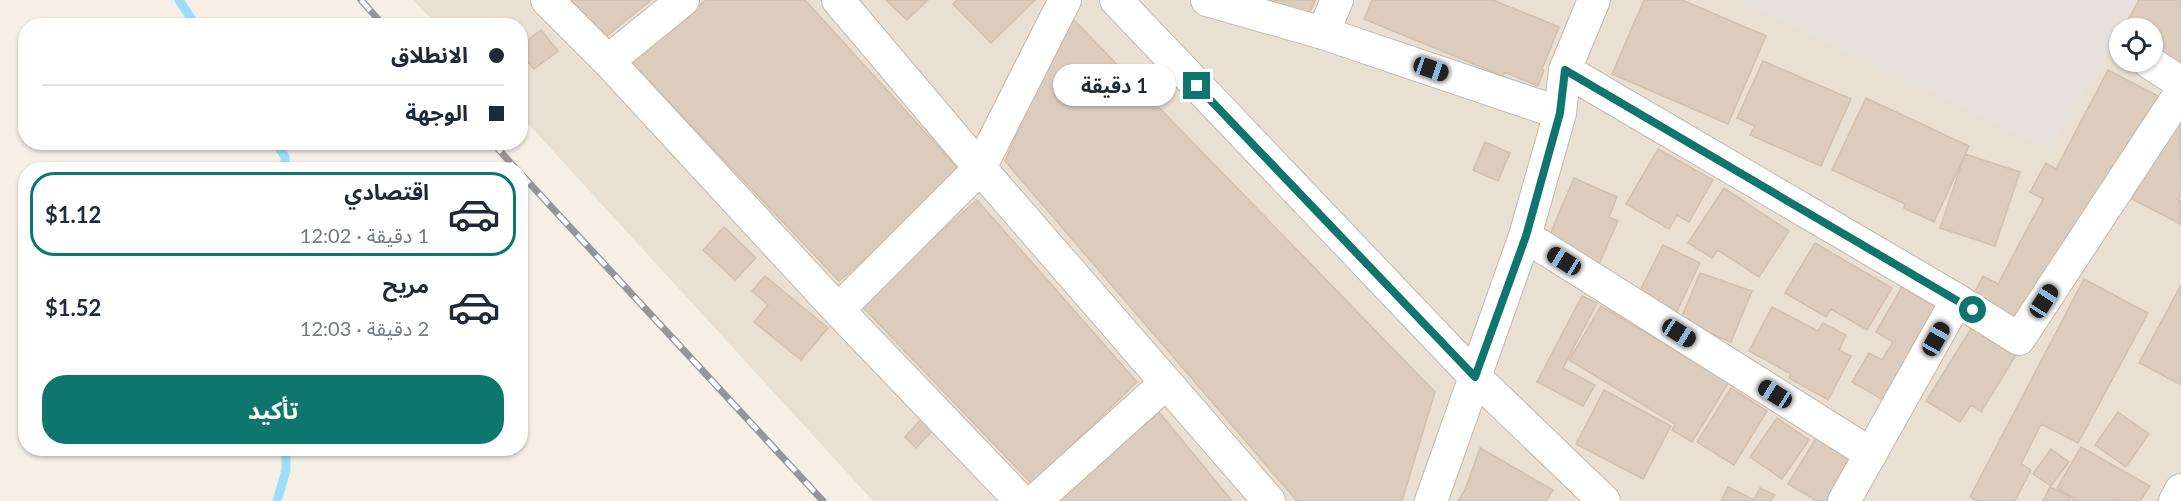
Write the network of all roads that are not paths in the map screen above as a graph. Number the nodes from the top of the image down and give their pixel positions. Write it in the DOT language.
graph roads {
  1 [pos="548,0"];
  2 [pos="683,0"];
  3 [pos="838,0"];
  4 [pos="1065,0"];
  5 [pos="1116,0"];
  6 [pos="1207,0"];
  7 [pos="1337,0"];
  8 [pos="1594,0"];
  9 [pos="1323,33"];
  10 [pos="608,61"];
  11 [pos="1565,70"];
  12 [pos="2163,71"];
  13 [pos="2181,82"];
  14 [pos="2181,92"];
  15 [pos="1560,113"];
  16 [pos="980,168"];
  17 [pos="1526,236"];
  18 [pos="1957,300"];
  19 [pos="838,310"];
  20 [pos="1475,377"];
  21 [pos="1166,382"];
  22 [pos="1871,454"];
  23 [pos="2181,490"];
  24 [pos="1021,501"];
  25 [pos="1035,501"];
  26 [pos="1269,501"];
  27 [pos="1431,501"];
  28 [pos="1604,501"];
  29 [pos="1844,501"];
  30 [pos="2175,501"];
  1 -- 10 [label="street"];
  2 -- 10 [label="street"];
  3 -- 16 [label="street"];
  4 -- 16 [label="street"];
  5 -- 20 [label="street"];
  6 -- 9 [label="street"];
  7 -- 9 [label="street"];
  8 -- 11 [label="street"];
  9 -- 15 [label="street"];
  10 -- 19 [label="street"];
  11 -- 15 [label="street"];
  11 -- 18 [label="street"];
  12 -- 13 [label="street"];
  14 -- 18 [label="street"];
  15 -- 17 [label="street"];
  16 -- 19 [label="street"];
  16 -- 21 [label="street"];
  17 -- 20 [label="street"];
  17 -- 22 [label="street"];
  18 -- 22 [label="street"];
  19 -- 24 [label="street"];
  20 -- 27 [label="street"];
  20 -- 28 [label="street"];
  21 -- 25 [label="street"];
  21 -- 26 [label="street"];
  22 -- 29 [label="street"];
  23 -- 30 [label="street"];
}
